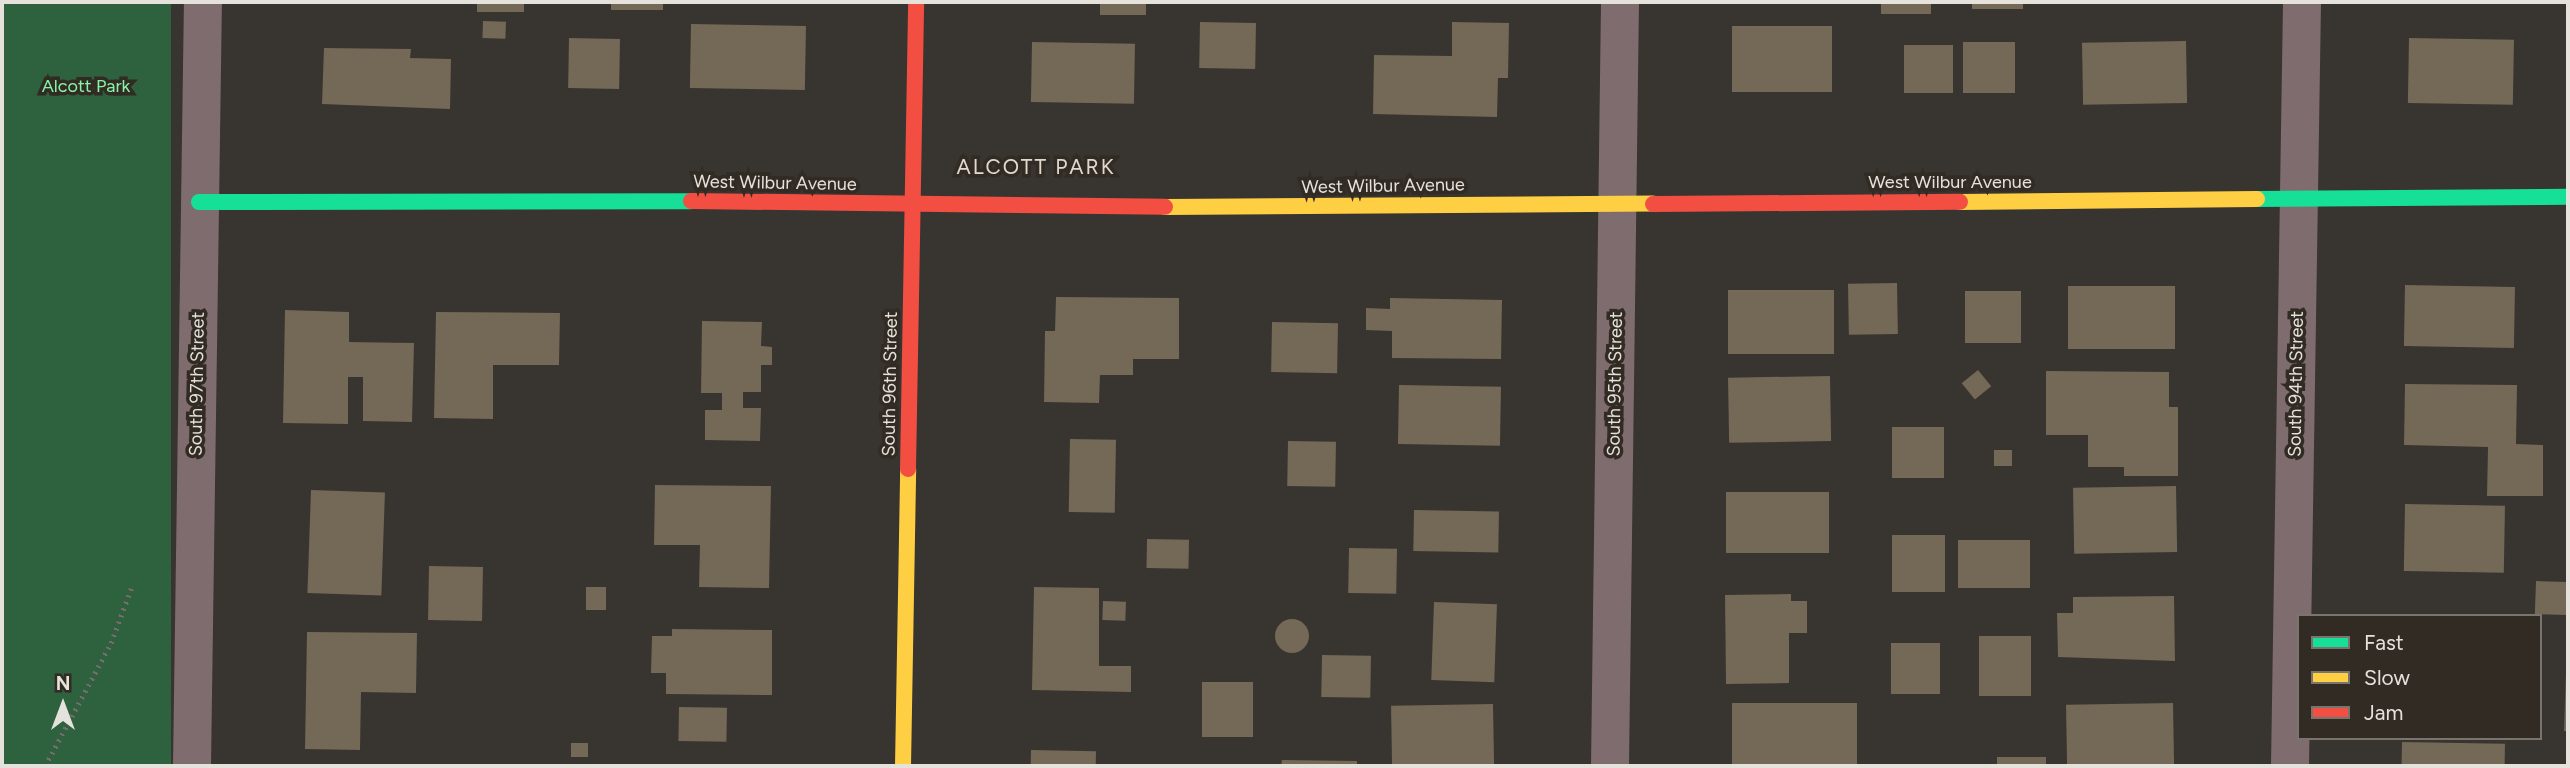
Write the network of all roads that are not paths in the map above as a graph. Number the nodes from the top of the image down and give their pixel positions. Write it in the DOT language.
graph roads {
  1 [pos="203,2"];
  2 [pos="916,2"];
  3 [pos="1620,2"];
  4 [pos="2302,2"];
  5 [pos="2568,197"];
  6 [pos="2300,200"];
  7 [pos="199,202"];
  8 [pos="1618,203"];
  9 [pos="912,209"];
  10 [pos="192,766"];
  11 [pos="903,766"];
  12 [pos="1610,766"];
  13 [pos="2290,766"];
  1 -- 7 [label="street, South 97th Street"];
  2 -- 9 [label="street, South 96th Street"];
  3 -- 8 [label="street, South 95th Street"];
  4 -- 6 [label="street, South 94th Street"];
  5 -- 6 [label="street, West Wilbur Avenue"];
  6 -- 8 [label="street, West Wilbur Avenue"];
  6 -- 13 [label="street, South 94th Street"];
  7 -- 9 [label="street, West Wilbur Avenue"];
  7 -- 10 [label="street, South 97th Street"];
  8 -- 9 [label="street, West Wilbur Avenue"];
  8 -- 12 [label="street, South 95th Street"];
  9 -- 11 [label="street, South 96th Street"];
}
